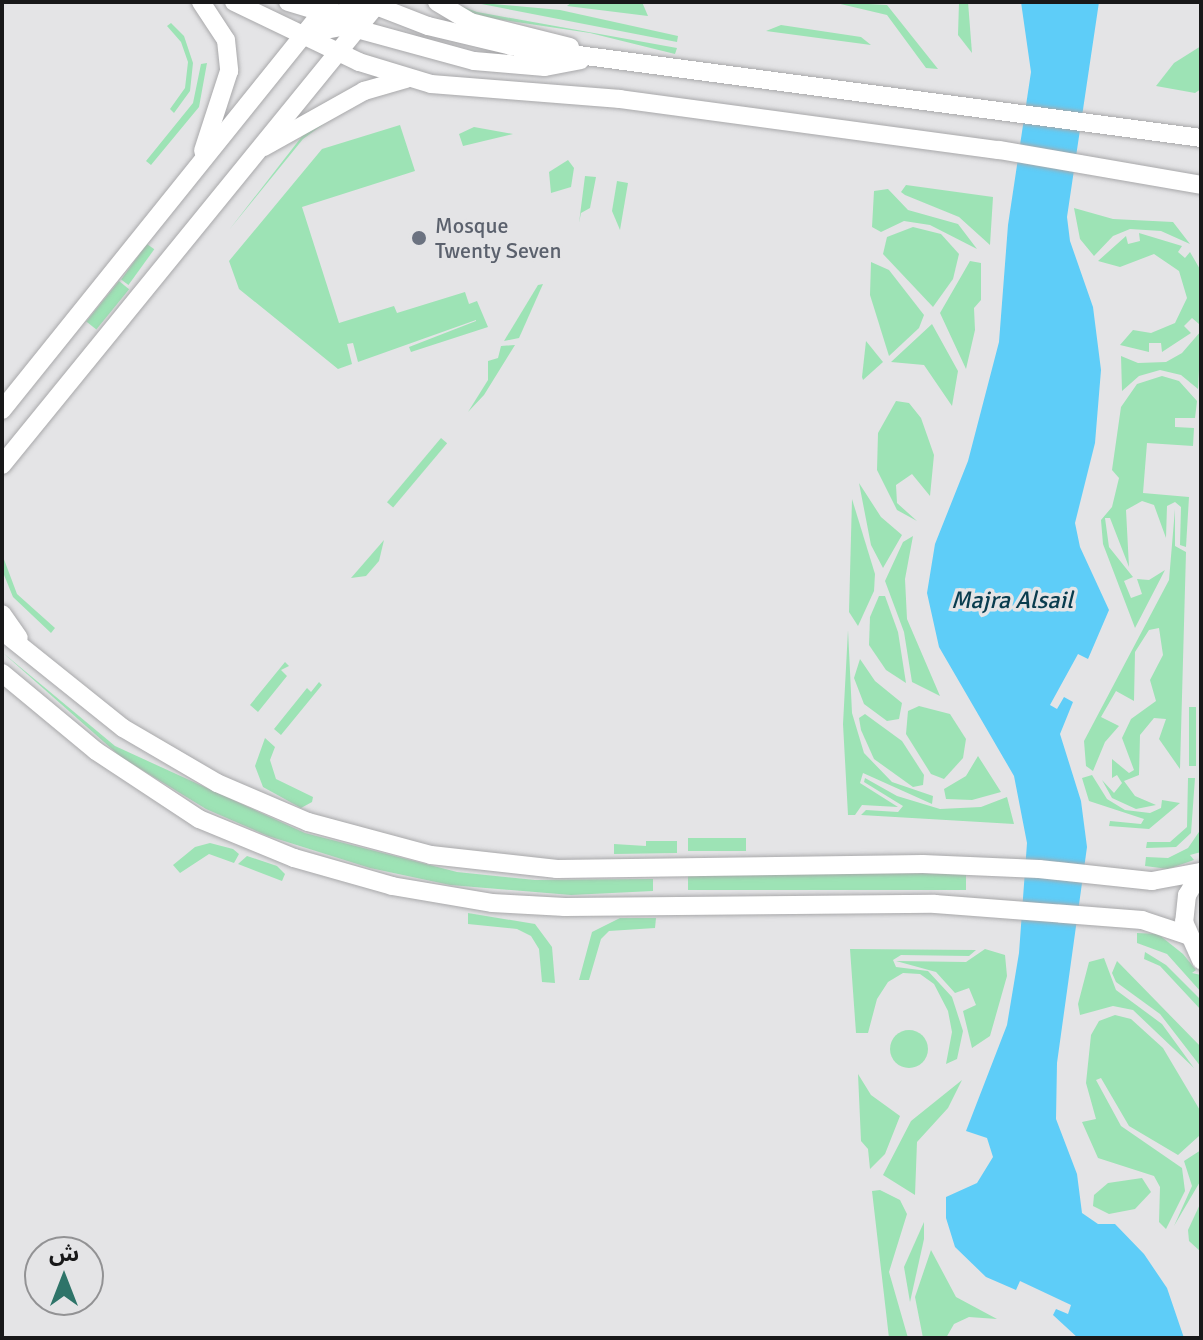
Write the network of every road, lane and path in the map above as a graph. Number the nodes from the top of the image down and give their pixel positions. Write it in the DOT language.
graph roads {
  1 [pos="201,2"];
  2 [pos="234,2"];
  3 [pos="288,2"];
  4 [pos="437,2"];
  5 [pos="373,3"];
  6 [pos="325,8"];
  7 [pos="357,28"];
  8 [pos="302,36"];
  9 [pos="337,53"];
  10 [pos="585,58"];
  11 [pos="410,78"];
  12 [pos="1201,138"];
  13 [pos="255,152"];
  14 [pos="196,168"];
  15 [pos="1201,185"];
  16 [pos="2,410"];
  17 [pos="2,465"];
  18 [pos="2,614"];
  19 [pos="2,631"];
  20 [pos="29,654"];
  21 [pos="6,678"];
  22 [pos="1201,872"];
  23 [pos="1187,935"];
  24 [pos="1201,960"];
  1 -- 14 [label="street"];
  2 -- 8 [label="street"];
  3 -- 6 [label="street"];
  4 -- 10 [label="street"];
  5 -- 6 [label="street"];
  5 -- 7 [label="street"];
  5 -- 10 [label="street"];
  6 -- 8 [label="street"];
  7 -- 8 [label="street"];
  7 -- 9 [label="street"];
  7 -- 10 [label="street"];
  8 -- 9 [label="street"];
  8 -- 14 [label="street"];
  9 -- 11 [label="street"];
  9 -- 13 [label="street"];
  10 -- 12 [label="street"];
  11 -- 13 [label="street"];
  11 -- 15 [label="street"];
  13 -- 17 [label="street"];
  14 -- 16 [label="street"];
  18 -- 20 [label="street"];
  19 -- 20 [label="street"];
  20 -- 22 [label="street"];
  21 -- 23 [label="street"];
  22 -- 23 [label="street"];
  23 -- 24 [label="street"];
}
